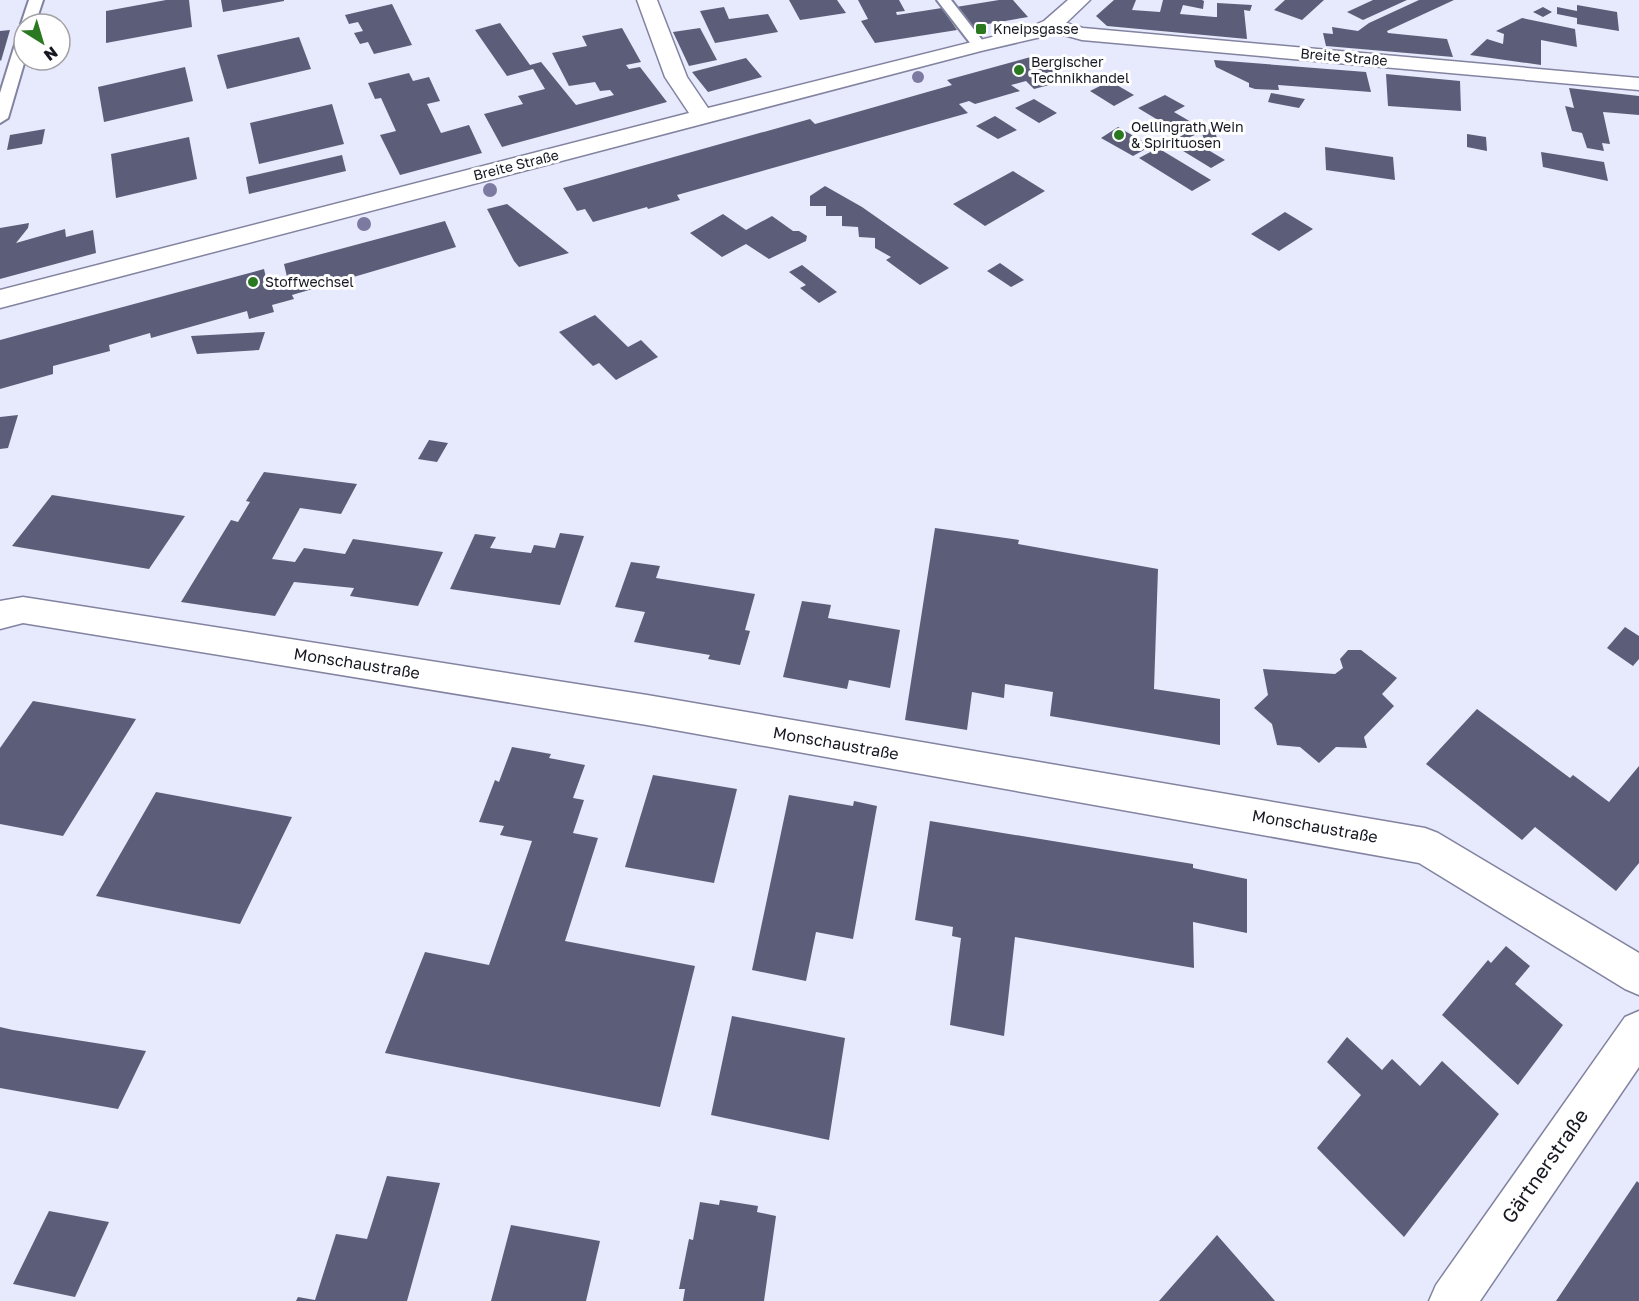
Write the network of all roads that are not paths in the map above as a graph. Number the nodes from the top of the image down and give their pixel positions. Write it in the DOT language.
graph roads {
  1 [pos="647,0"];
  2 [pos="944,0"];
  3 [pos="1080,0"];
  4 [pos="1042,29"];
  5 [pos="979,45"];
  6 [pos="14,72"];
  7 [pos="1639,84"];
  8 [pos="703,117"];
  9 [pos="0,118"];
  10 [pos="0,299"];
  11 [pos="0,615"];
  12 [pos="1639,975"];
  13 [pos="1639,1031"];
  14 [pos="1452,1301"];
  1 -- 8 [label="street"];
  2 -- 5 [label="lane"];
  3 -- 4 [label="street"];
  4 -- 5 [label="street, Breite Straße"];
  4 -- 7 [label="street, Breite Straße"];
  5 -- 8 [label="street, Breite Straße"];
  6 -- 9 [label="lane"];
  8 -- 10 [label="street, Breite Straße"];
  11 -- 12 [label="street, Monschaustraße"];
  13 -- 14 [label="street, Gärtnerstraße"];
}
